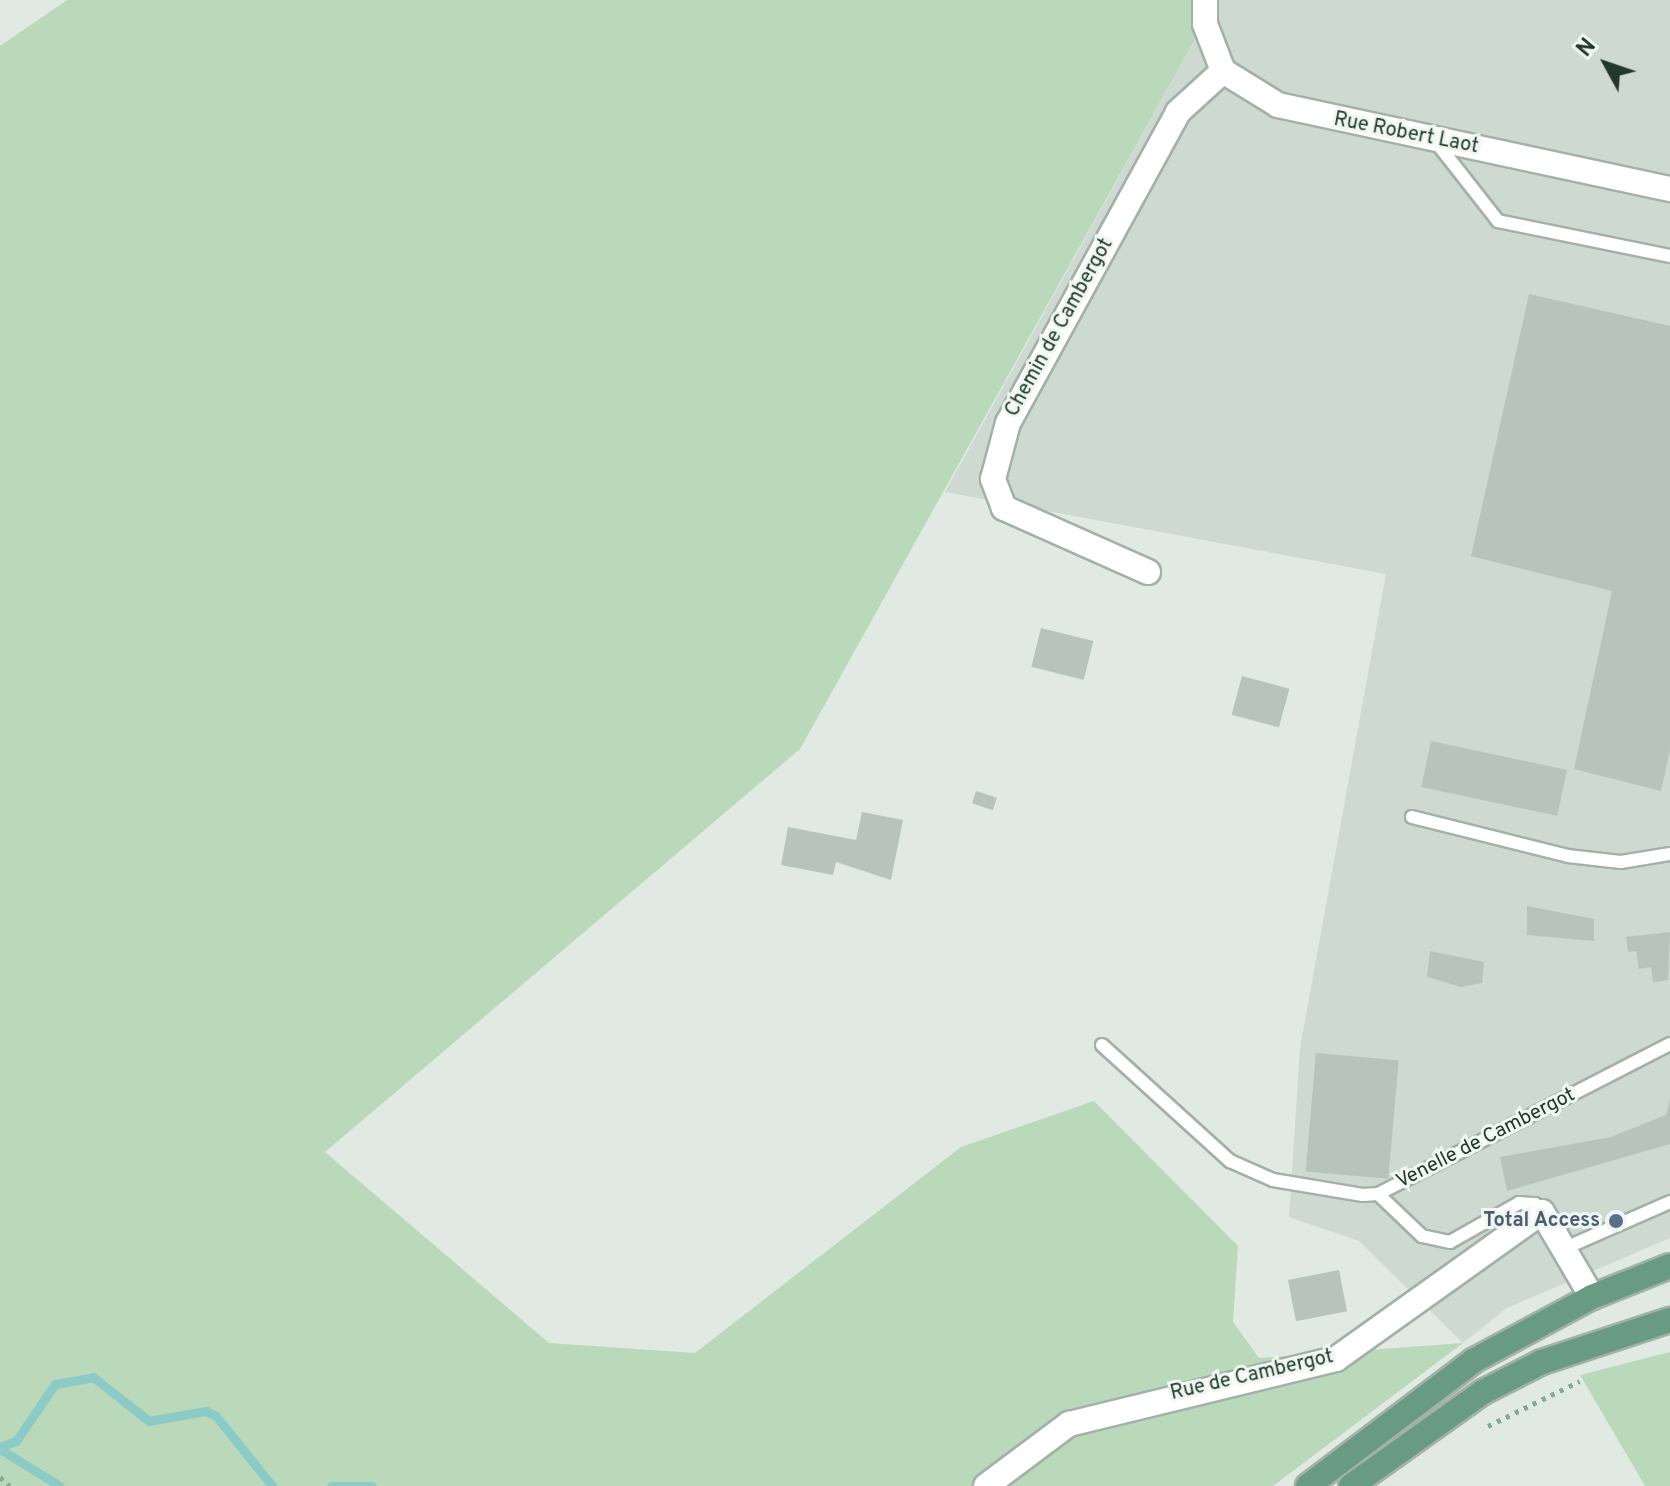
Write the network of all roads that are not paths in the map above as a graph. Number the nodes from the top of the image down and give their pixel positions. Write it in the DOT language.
graph roads {
  1 [pos="1205,0"];
  2 [pos="1223,71"];
  3 [pos="1434,140"];
  4 [pos="1670,189"];
  5 [pos="1670,256"];
  6 [pos="1148,572"];
  7 [pos="1412,817"];
  8 [pos="1670,854"];
  9 [pos="1670,1044"];
  10 [pos="1102,1045"];
  11 [pos="1378,1194"];
  12 [pos="1670,1202"];
  13 [pos="1542,1212"];
  14 [pos="1563,1249"];
  15 [pos="1670,1266"];
  16 [pos="1592,1297"];
  17 [pos="1670,1320"];
  18 [pos="986,1486"];
  19 [pos="1308,1486"];
  20 [pos="1351,1486"];
  1 -- 2 [label="street"];
  2 -- 3 [label="street, Rue Robert Laot"];
  2 -- 6 [label="street, Chemin de Cambergot"];
  3 -- 4 [label="street, Rue Robert Laot"];
  3 -- 5 [label="lane"];
  7 -- 8 [label="lane"];
  9 -- 11 [label="lane, Venelle de Cambergot"];
  10 -- 11 [label="lane, Venelle de Cambergot"];
  11 -- 13 [label="lane"];
  12 -- 14 [label="lane"];
  13 -- 14 [label="street"];
  13 -- 18 [label="street, Rue de Cambergot"];
  14 -- 16 [label="street"];
  15 -- 16 [label="main road"];
  16 -- 19 [label="main road"];
  17 -- 20 [label="main road"];
}
